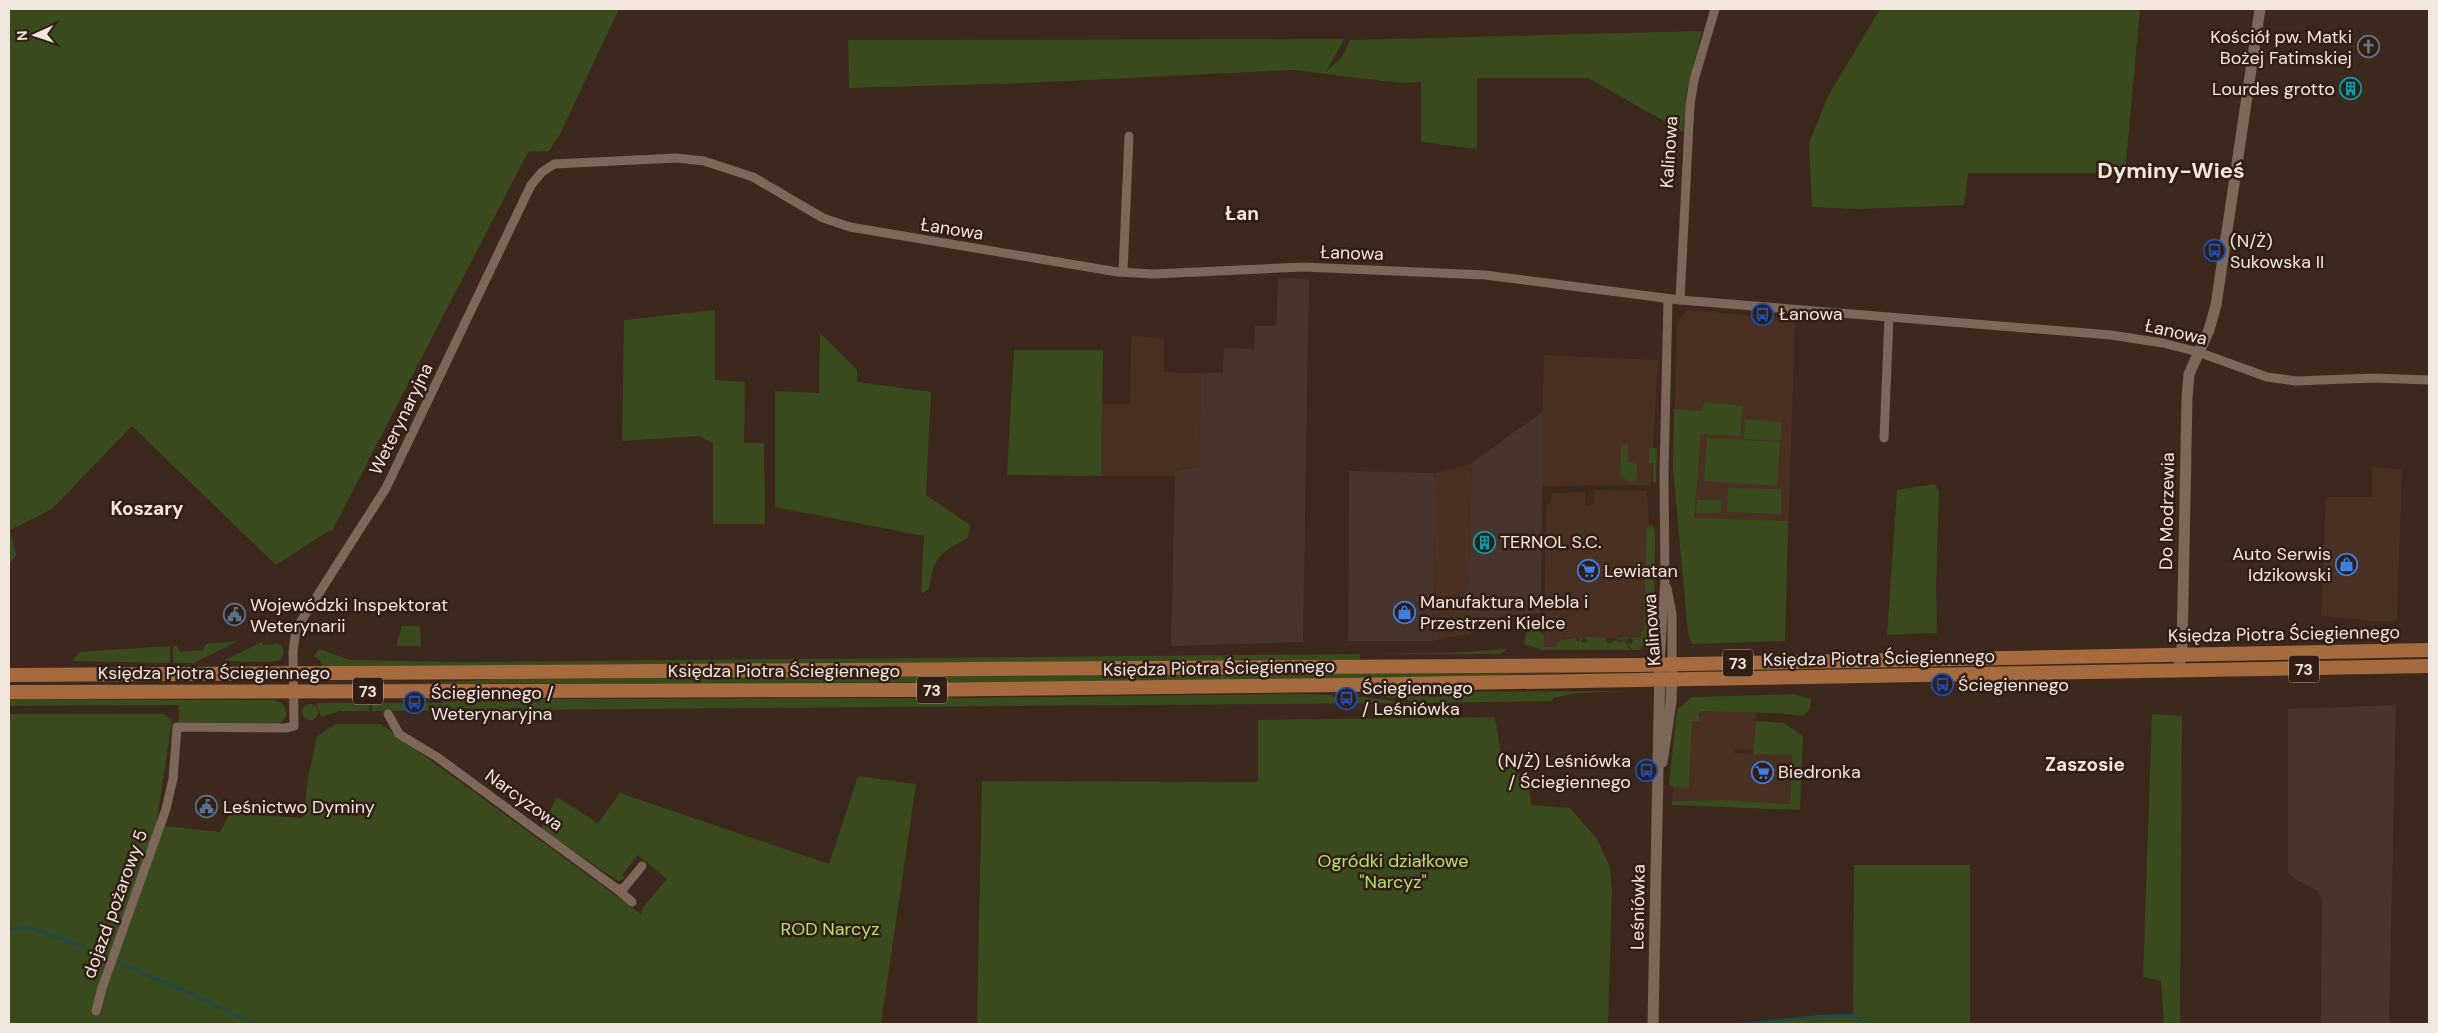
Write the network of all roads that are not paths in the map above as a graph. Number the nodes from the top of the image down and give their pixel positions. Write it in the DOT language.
graph roads {
  1 [pos="1715,9"];
  2 [pos="2260,9"];
  3 [pos="1129,136"];
  4 [pos="554,164"];
  5 [pos="1123,272"];
  6 [pos="1668,299"];
  7 [pos="1680,300"];
  8 [pos="1889,318"];
  9 [pos="2198,352"];
  10 [pos="2429,380"];
  11 [pos="1884,438"];
  12 [pos="2429,650"];
  13 [pos="2182,655"];
  14 [pos="1666,665"];
  15 [pos="2429,666"];
  16 [pos="2178,671"];
  17 [pos="9,675"];
  18 [pos="293,675"];
  19 [pos="1666,681"];
  20 [pos="293,691"];
  21 [pos="9,692"];
  22 [pos="388,714"];
  23 [pos="642,866"];
  24 [pos="617,889"];
  25 [pos="632,902"];
  26 [pos="96,1011"];
  27 [pos="1653,1024"];
  1 -- 7 [label="street, Kalinowa"];
  2 -- 9 [label="street, Do Modrzewia"];
  3 -- 5 [label="street"];
  4 -- 5 [label="street, Łanowa"];
  4 -- 18 [label="street, Weterynaryjna"];
  5 -- 6 [label="street, Łanowa"];
  6 -- 7 [label="street, Łanowa"];
  6 -- 14 [label="street, Kalinowa"];
  7 -- 8 [label="street, Łanowa"];
  8 -- 9 [label="street, Łanowa"];
  8 -- 11 [label="street"];
  9 -- 10 [label="street, Łanowa"];
  9 -- 13 [label="street, Do Modrzewia"];
  12 -- 13 [label="main road, Księdza Piotra Ściegiennego / 73"];
  13 -- 14 [label="main road, Księdza Piotra Ściegiennego / 73"];
  13 -- 16 [label="street, Do Modrzewia"];
  14 -- 18 [label="main road, Księdza Piotra Ściegiennego / 73"];
  14 -- 19 [label="street, Kalinowa"];
  15 -- 16 [label="main road, Księdza Piotra Ściegiennego / 73"];
  16 -- 19 [label="main road, Księdza Piotra Ściegiennego / 73"];
  17 -- 18 [label="main road, Księdza Piotra Ściegiennego / 73"];
  18 -- 20 [label="street, Weterynaryjna"];
  19 -- 20 [label="main road, Księdza Piotra Ściegiennego / 73"];
  19 -- 27 [label="street, Leśniówka"];
  20 -- 21 [label="main road, Księdza Piotra Ściegiennego / 73"];
  20 -- 26 [label="street, dojazd pożarowy 5"];
  22 -- 24 [label="street, Narcyzowa"];
  23 -- 24 [label="street"];
  24 -- 25 [label="street, Narcyzowa"];
}
